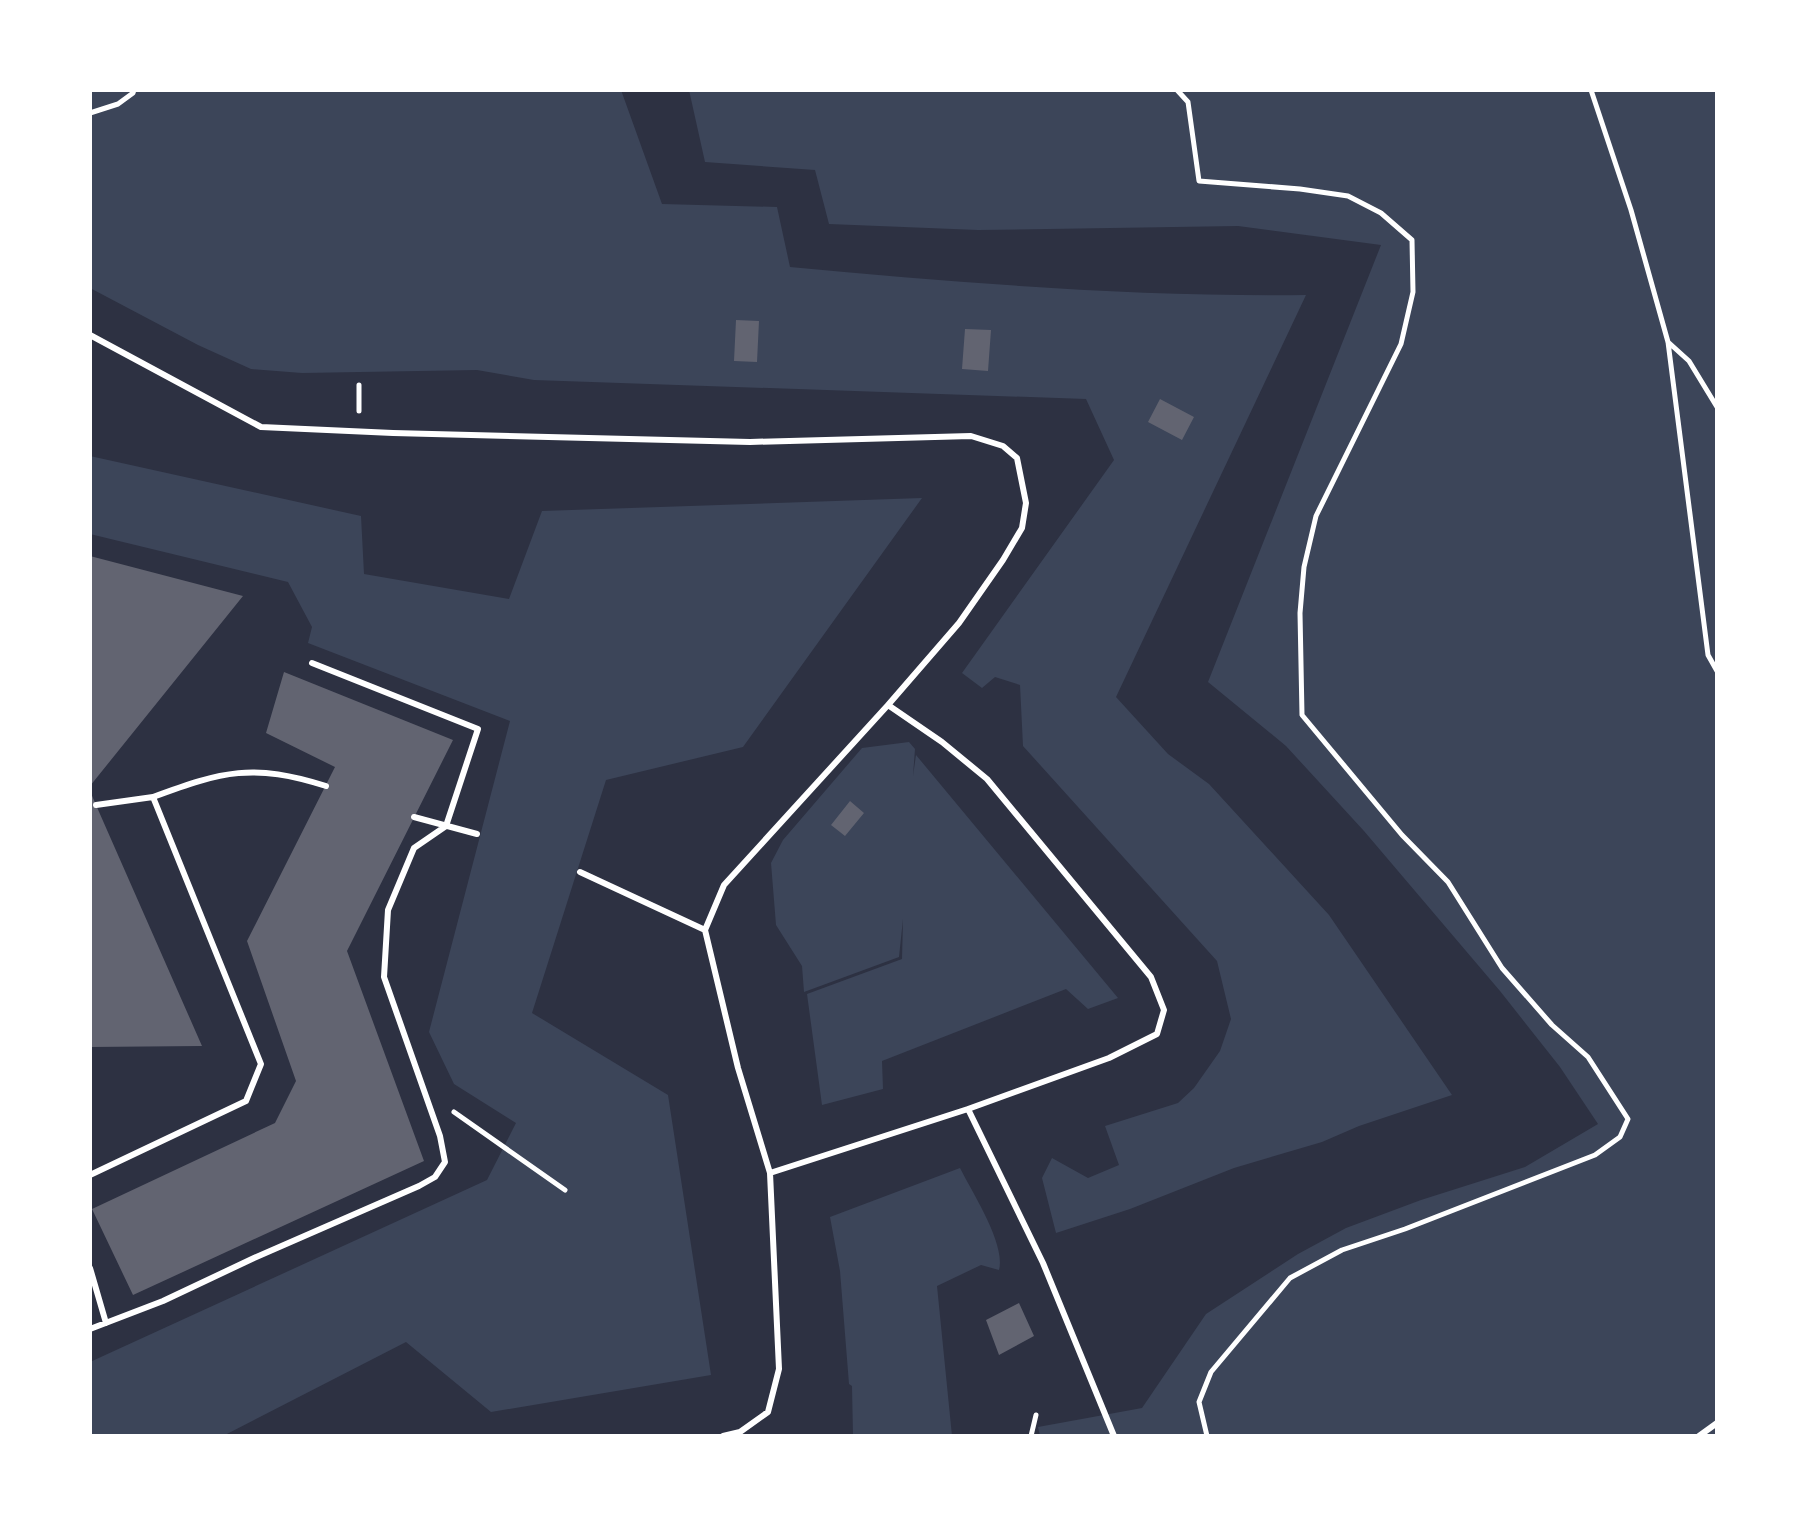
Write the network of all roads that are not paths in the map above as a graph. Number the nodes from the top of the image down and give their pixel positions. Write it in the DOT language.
graph roads {
  1 [pos="90,335"];
  2 [pos="312,663"];
  3 [pos="888,705"];
  4 [pos="326,786"];
  5 [pos="153,797"];
  6 [pos="96,805"];
  7 [pos="414,817"];
  8 [pos="446,826"];
  9 [pos="477,834"];
  10 [pos="580,872"];
  11 [pos="705,930"];
  12 [pos="968,1109"];
  13 [pos="770,1173"];
  14 [pos="90,1175"];
  15 [pos="90,1268"];
  16 [pos="106,1323"];
  17 [pos="90,1329"];
  18 [pos="1717,1423"];
  19 [pos="723,1436"];
  20 [pos="1114,1436"];
  21 [pos="1699,1436"];
  1 -- 3 [label="lane"];
  2 -- 8 [label="lane"];
  3 -- 11 [label="lane"];
  3 -- 12 [label="lane"];
  4 -- 5 [label="lane"];
  5 -- 6 [label="lane"];
  5 -- 14 [label="lane"];
  7 -- 8 [label="lane"];
  8 -- 9 [label="lane"];
  8 -- 16 [label="lane"];
  10 -- 11 [label="lane"];
  11 -- 13 [label="lane"];
  12 -- 13 [label="lane"];
  12 -- 20 [label="lane"];
  13 -- 19 [label="lane"];
  15 -- 16 [label="lane"];
  16 -- 17 [label="lane"];
  18 -- 21 [label="lane"];
}
